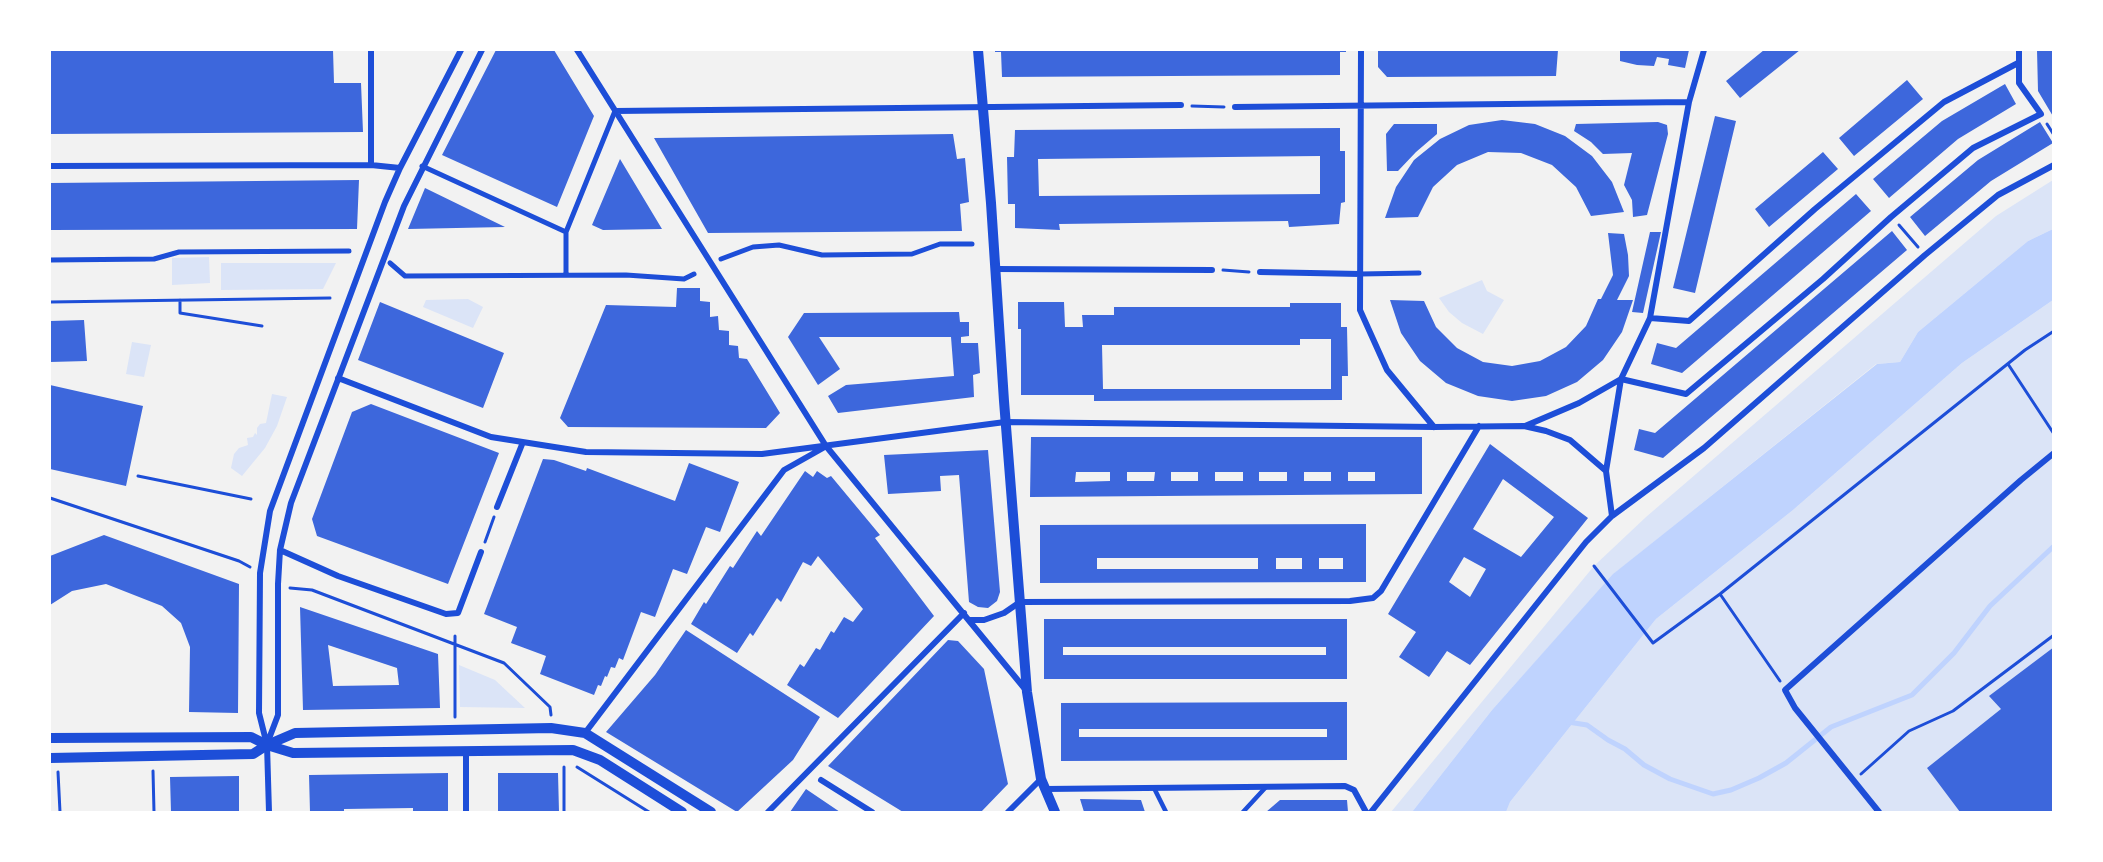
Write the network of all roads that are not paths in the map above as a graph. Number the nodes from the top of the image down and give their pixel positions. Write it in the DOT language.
graph roads {
  1 [pos="371,50"];
  2 [pos="461,50"];
  3 [pos="482,50"];
  4 [pos="577,50"];
  5 [pos="978,50"];
  6 [pos="1361,50"];
  7 [pos="1704,50"];
  8 [pos="2019,50"];
  9 [pos="2018,63"];
  10 [pos="1689,102"];
  11 [pos="1181,105"];
  12 [pos="983,106"];
  13 [pos="1361,106"];
  14 [pos="1235,107"];
  15 [pos="615,111"];
  16 [pos="371,165"];
  17 [pos="2054,165"];
  18 [pos="50,166"];
  19 [pos="422,166"];
  20 [pos="399,168"];
  21 [pos="566,232"];
  22 [pos="972,244"];
  23 [pos="350,251"];
  24 [pos="721,259"];
  25 [pos="50,260"];
  26 [pos="390,263"];
  27 [pos="995,269"];
  28 [pos="1212,270"];
  29 [pos="1260,272"];
  30 [pos="1419,273"];
  31 [pos="694,274"];
  32 [pos="1360,274"];
  33 [pos="566,275"];
  34 [pos="1650,318"];
  35 [pos="338,378"];
  36 [pos="1621,379"];
  37 [pos="1005,422"];
  38 [pos="1479,426"];
  39 [pos="1524,426"];
  40 [pos="1434,427"];
  41 [pos="523,442"];
  42 [pos="826,446"];
  43 [pos="2054,453"];
  44 [pos="1606,471"];
  45 [pos="497,507"];
  46 [pos="1612,516"];
  47 [pos="280,550"];
  48 [pos="481,552"];
  49 [pos="1020,602"];
  50 [pos="964,613"];
  51 [pos="970,620"];
  52 [pos="1028,692"];
  53 [pos="585,733"];
  54 [pos="50,738"];
  55 [pos="267,745"];
  56 [pos="466,750"];
  57 [pos="50,758"];
  58 [pos="821,780"];
  59 [pos="1043,784"];
  60 [pos="1154,787"];
  61 [pos="1266,787"];
  62 [pos="268,813"];
  63 [pos="466,813"];
  64 [pos="682,813"];
  65 [pos="711,813"];
  66 [pos="768,813"];
  67 [pos="872,813"];
  68 [pos="1008,813"];
  69 [pos="1054,813"];
  70 [pos="1166,813"];
  71 [pos="1243,813"];
  72 [pos="1366,813"];
  73 [pos="1371,813"];
  74 [pos="1879,813"];
  1 -- 16 [label="street"];
  2 -- 20 [label="street"];
  3 -- 19 [label="street"];
  4 -- 15 [label="street"];
  5 -- 12 [label="street"];
  6 -- 13 [label="street"];
  7 -- 10 [label="street"];
  8 -- 9 [label="street"];
  9 -- 34 [label="street"];
  9 -- 36 [label="street"];
  10 -- 13 [label="street"];
  10 -- 34 [label="street"];
  11 -- 12 [label="street"];
  12 -- 15 [label="street"];
  12 -- 27 [label="street"];
  13 -- 14 [label="street"];
  13 -- 32 [label="street"];
  15 -- 21 [label="street"];
  15 -- 42 [label="street"];
  16 -- 18 [label="street"];
  16 -- 20 [label="street"];
  17 -- 46 [label="street"];
  19 -- 21 [label="street"];
  19 -- 35 [label="street"];
  20 -- 55 [label="street"];
  21 -- 33 [label="street"];
  22 -- 24 [label="street"];
  23 -- 25 [label="street"];
  26 -- 33 [label="street"];
  27 -- 28 [label="street"];
  27 -- 37 [label="street"];
  29 -- 32 [label="street"];
  30 -- 32 [label="street"];
  31 -- 33 [label="street"];
  32 -- 40 [label="street"];
  34 -- 36 [label="street"];
  35 -- 41 [label="street"];
  35 -- 47 [label="street"];
  36 -- 39 [label="street"];
  36 -- 44 [label="street"];
  37 -- 40 [label="street"];
  37 -- 42 [label="street"];
  37 -- 49 [label="street"];
  38 -- 39 [label="street"];
  38 -- 40 [label="street"];
  38 -- 49 [label="street"];
  39 -- 44 [label="street"];
  41 -- 42 [label="street"];
  41 -- 45 [label="street"];
  42 -- 50 [label="street"];
  42 -- 53 [label="street"];
  43 -- 74 [label="street"];
  44 -- 46 [label="street"];
  46 -- 73 [label="street"];
  47 -- 48 [label="street"];
  47 -- 55 [label="street"];
  49 -- 51 [label="street"];
  49 -- 52 [label="street"];
  50 -- 51 [label="street"];
  50 -- 66 [label="street"];
  51 -- 52 [label="street"];
  52 -- 59 [label="street"];
  53 -- 55 [label="street"];
  53 -- 65 [label="street"];
  54 -- 55 [label="street"];
  55 -- 56 [label="street"];
  55 -- 57 [label="street"];
  55 -- 62 [label="street"];
  56 -- 63 [label="street"];
  56 -- 64 [label="street"];
  58 -- 67 [label="street"];
  59 -- 60 [label="street"];
  59 -- 68 [label="street"];
  59 -- 69 [label="street"];
  60 -- 61 [label="street"];
  60 -- 70 [label="lane"];
  61 -- 71 [label="lane"];
  61 -- 72 [label="street"];
}
